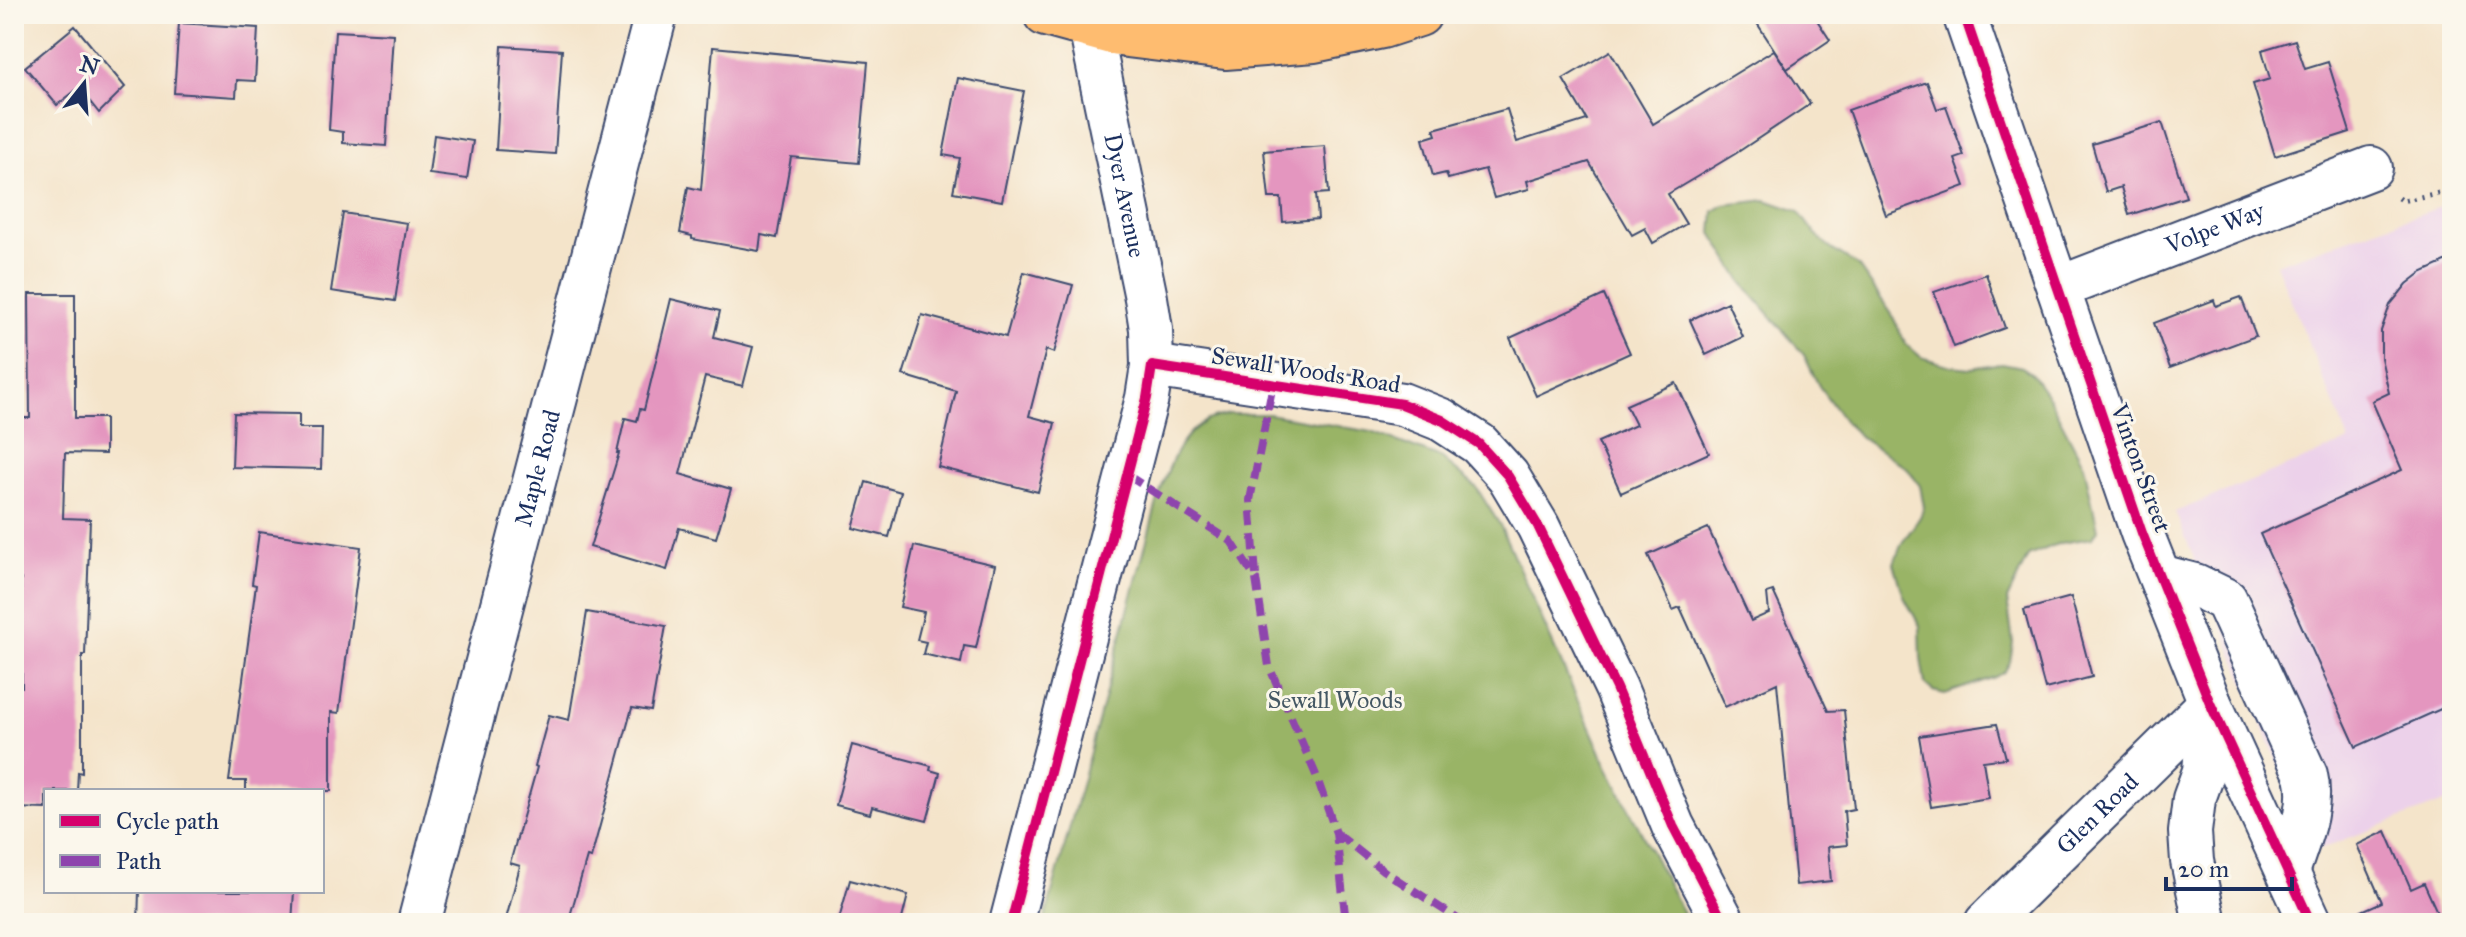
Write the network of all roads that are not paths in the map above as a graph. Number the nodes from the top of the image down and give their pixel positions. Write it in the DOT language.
graph roads {
  1 [pos="656,14"];
  2 [pos="1046,14"];
  3 [pos="1419,14"];
  4 [pos="1964,14"];
  5 [pos="1090,27"];
  6 [pos="2371,168"];
  7 [pos="2058,288"];
  8 [pos="1152,366"];
  9 [pos="2160,576"];
  10 [pos="2210,703"];
  11 [pos="2288,872"];
  12 [pos="419,923"];
  13 [pos="1011,923"];
  14 [pos="1724,923"];
  15 [pos="1986,923"];
  16 [pos="2205,923"];
  17 [pos="2311,923"];
  1 -- 12 [label="street, Maple Road"];
  2 -- 5 [label="main road"];
  3 -- 5 [label="main road"];
  4 -- 7 [label="street, Vinton Street"];
  5 -- 8 [label="street, Dyer Avenue"];
  6 -- 7 [label="street, Volpe Way"];
  7 -- 9 [label="street, Vinton Street"];
  8 -- 13 [label="street"];
  8 -- 14 [label="street, Sewall Woods Road"];
  9 -- 10 [label="street, Vinton Street"];
  9 -- 11 [label="street"];
  10 -- 11 [label="street, Vinton Street"];
  10 -- 15 [label="street, Glen Road"];
  10 -- 16 [label="street"];
  11 -- 17 [label="street, Vinton Street"];
}
